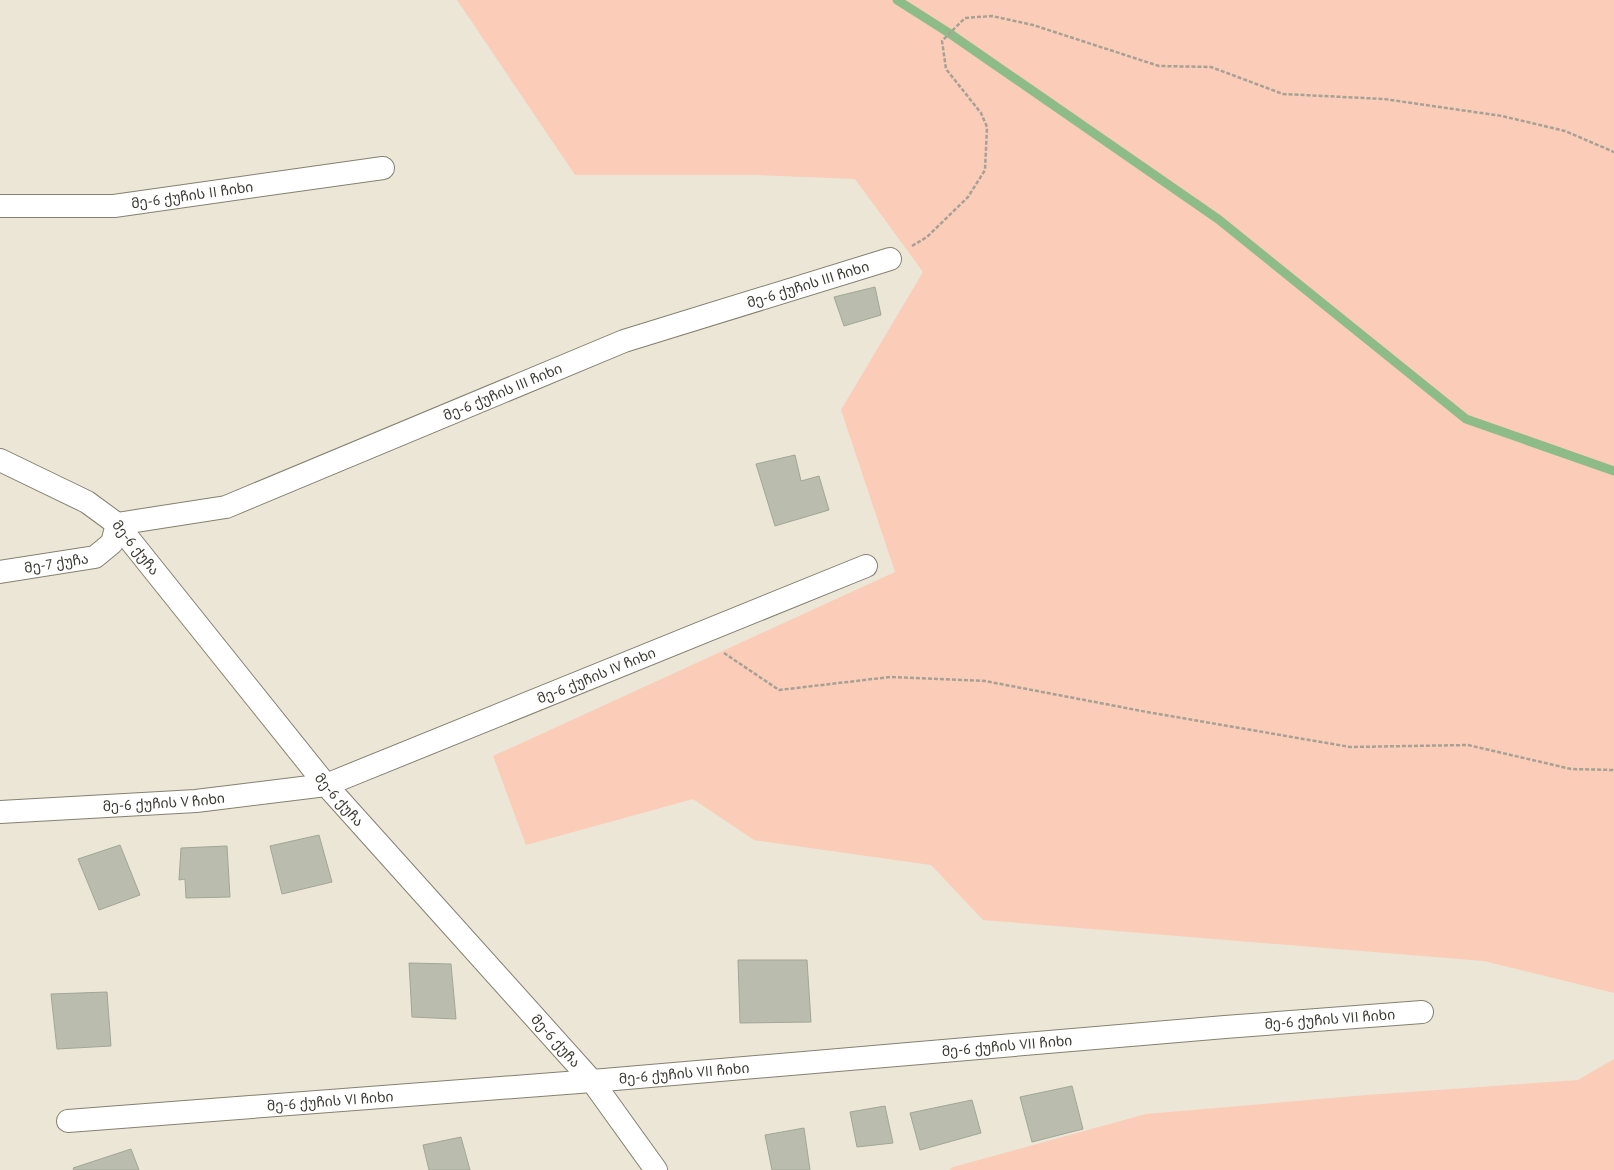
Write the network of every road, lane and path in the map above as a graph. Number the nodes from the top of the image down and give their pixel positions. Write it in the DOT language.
graph roads {
  1 [pos="1614,152"];
  2 [pos="383,168"];
  3 [pos="0,206"];
  4 [pos="890,259"];
  5 [pos="0,460"];
  6 [pos="117,524"];
  7 [pos="866,566"];
  8 [pos="0,572"];
  9 [pos="697,634"];
  10 [pos="1614,770"];
  11 [pos="326,785"];
  12 [pos="0,812"];
  13 [pos="1422,1012"];
  14 [pos="592,1081"];
  15 [pos="68,1121"];
  16 [pos="656,1170"];
  1 -- 4 [label="path"];
  2 -- 3 [label="street, მე-6 ქუჩის II ჩიხი"];
  4 -- 6 [label="street, მე-6 ქუჩის III ჩიხი"];
  5 -- 6 [label="street, მე-6 ქუჩა"];
  6 -- 8 [label="street, მე-7 ქუჩა"];
  6 -- 11 [label="street, მე-6 ქუჩა"];
  7 -- 9 [label="street, მე-6 ქუჩის IV ჩიხი"];
  9 -- 10 [label="path"];
  9 -- 11 [label="street, მე-6 ქუჩის IV ჩიხი"];
  11 -- 12 [label="street, მე-6 ქუჩის V ჩიხი"];
  11 -- 14 [label="street, მე-6 ქუჩა"];
  13 -- 14 [label="street, მე-6 ქუჩის VII ჩიხი"];
  14 -- 15 [label="street, მე-6 ქუჩის VI ჩიხი"];
  14 -- 16 [label="street, მე-6 ქუჩა"];
}
